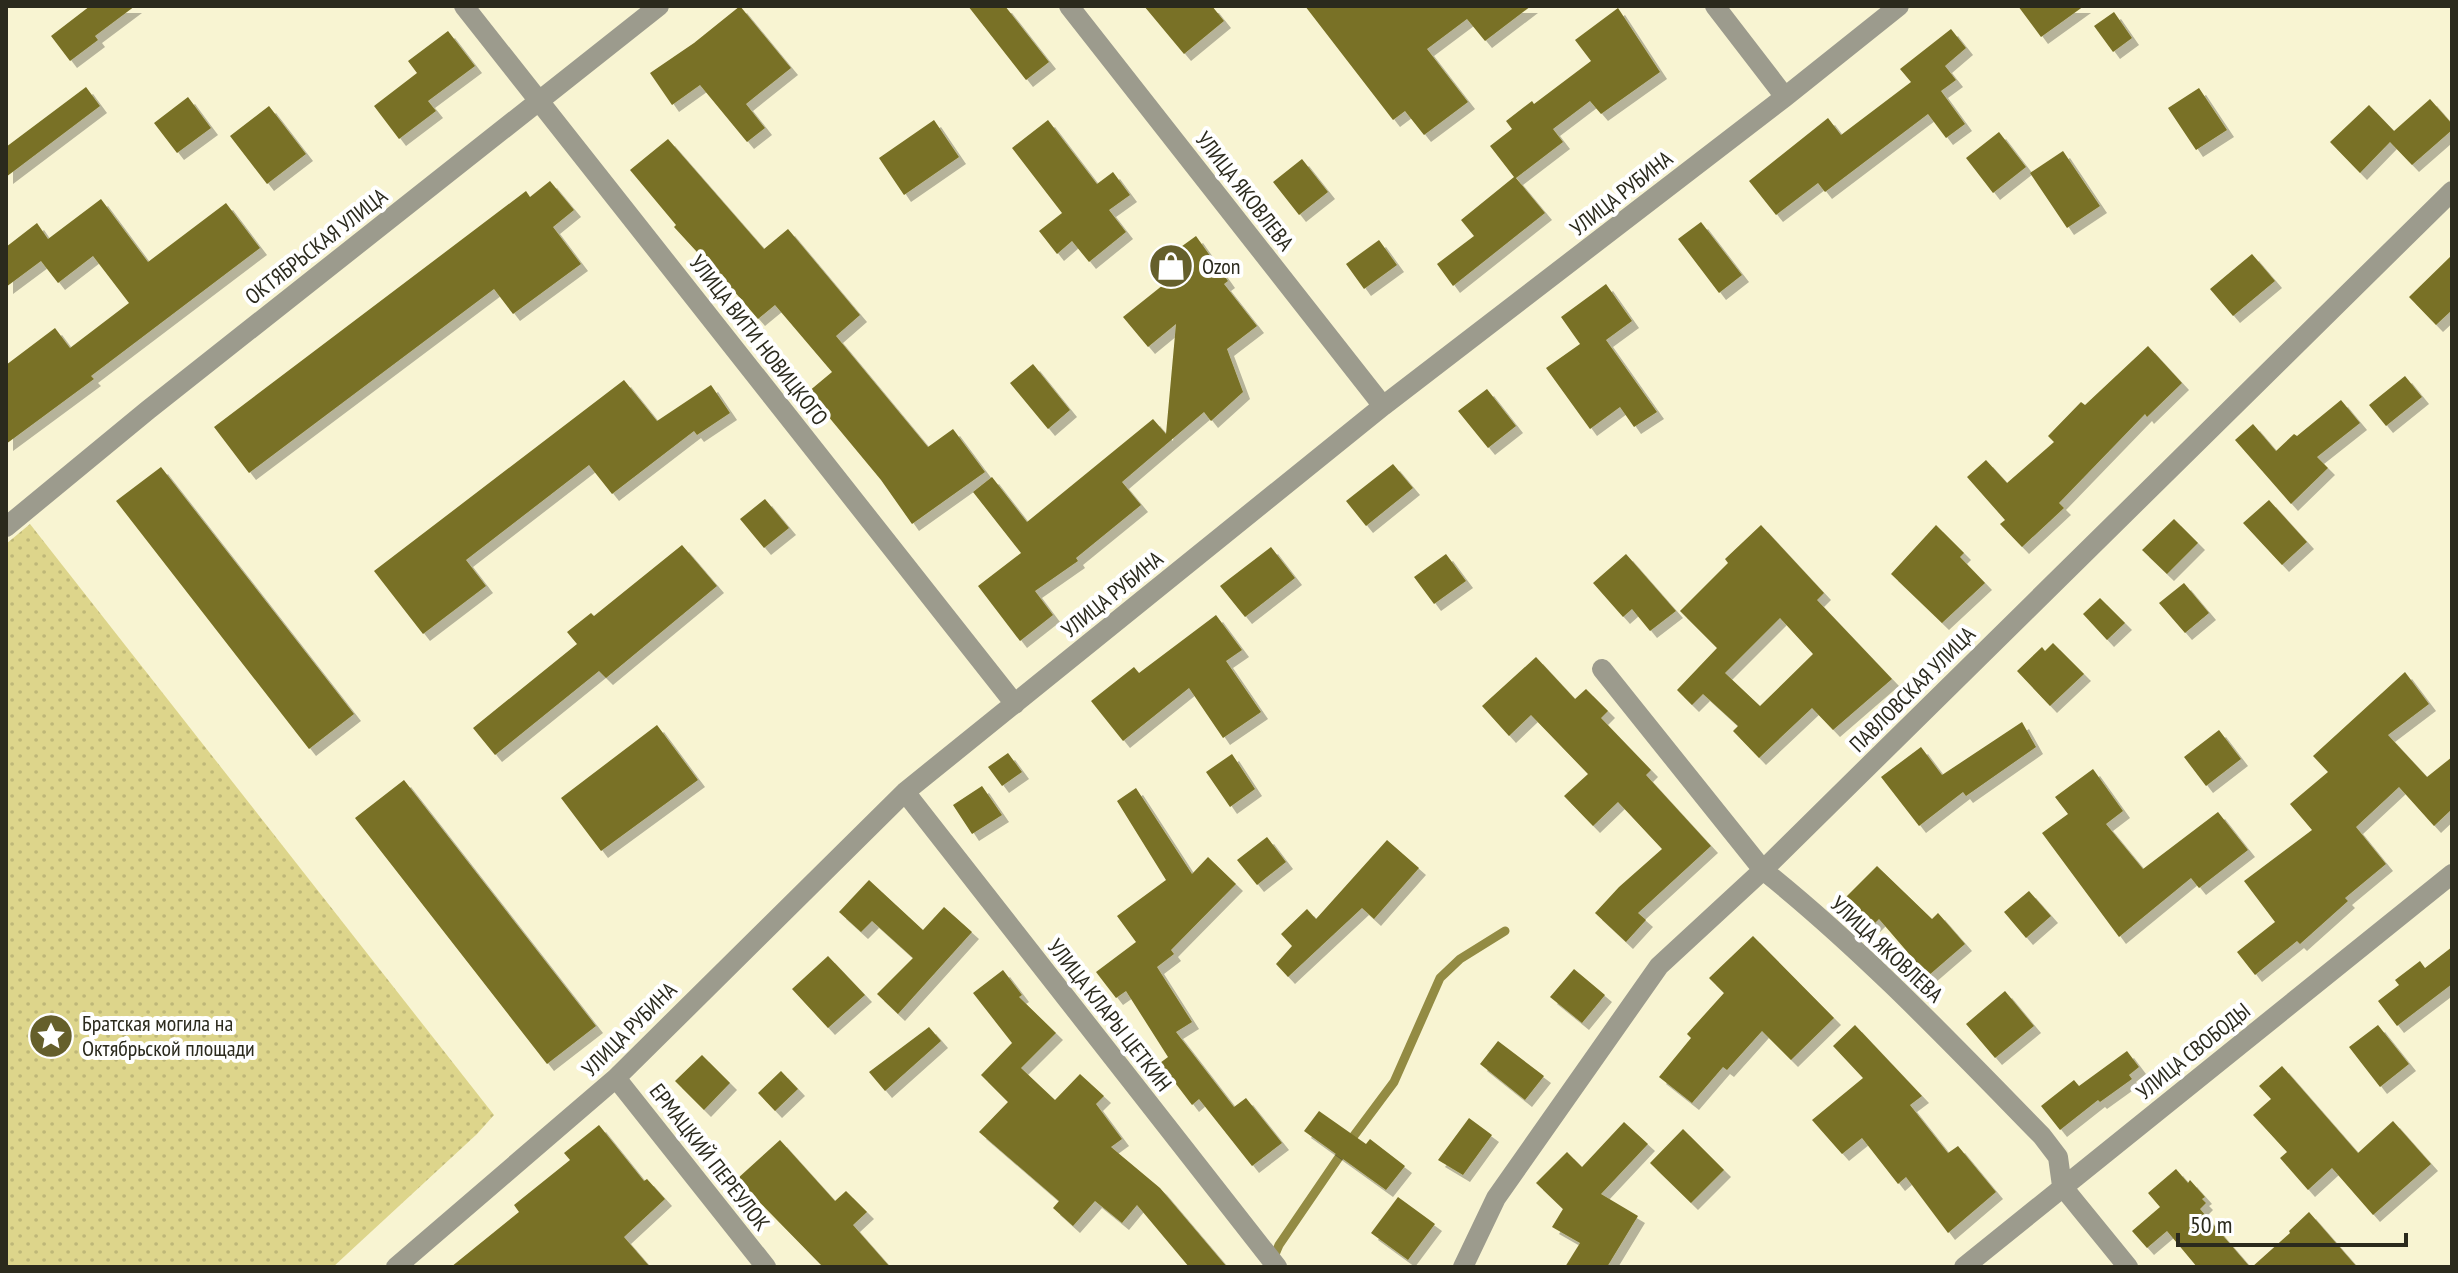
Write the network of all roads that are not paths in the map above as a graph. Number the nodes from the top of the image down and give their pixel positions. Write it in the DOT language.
graph roads {
  1 [pos="464,6"];
  2 [pos="659,6"];
  3 [pos="1069,6"];
  4 [pos="1715,6"];
  5 [pos="1899,6"];
  6 [pos="1785,97"];
  7 [pos="539,101"];
  8 [pos="2452,191"];
  9 [pos="1383,406"];
  10 [pos="6,527"];
  11 [pos="1602,669"];
  12 [pos="1015,704"];
  13 [pos="905,792"];
  14 [pos="1763,870"];
  15 [pos="2452,874"];
  16 [pos="616,1078"];
  17 [pos="2062,1186"];
  18 [pos="396,1267"];
  19 [pos="766,1267"];
  20 [pos="1277,1267"];
  21 [pos="1463,1267"];
  22 [pos="1964,1267"];
  23 [pos="2128,1267"];
  1 -- 7 [label="street, УЛИЦА ВИТИ НОВИЦКОГО"];
  2 -- 7 [label="street, ОКТЯБРЬСКАЯ УЛИЦА"];
  3 -- 9 [label="street, УЛИЦА ЯКОВЛЕВА"];
  4 -- 6 [label="street"];
  5 -- 6 [label="street, УЛИЦА РУБИНА"];
  6 -- 9 [label="street, УЛИЦА РУБИНА"];
  7 -- 10 [label="street, ОКТЯБРЬСКАЯ УЛИЦА"];
  7 -- 12 [label="street, УЛИЦА ВИТИ НОВИЦКОГО"];
  8 -- 14 [label="street, ПАВЛОВСКАЯ УЛИЦА"];
  9 -- 12 [label="street, УЛИЦА РУБИНА"];
  11 -- 14 [label="street, УЛИЦА ЯКОВЛЕВА"];
  12 -- 13 [label="street, УЛИЦА РУБИНА"];
  13 -- 16 [label="street, УЛИЦА РУБИНА"];
  13 -- 20 [label="street, УЛИЦА КЛАРЫ ЦЕТКИН"];
  14 -- 17 [label="street, УЛИЦА ЯКОВЛЕВА"];
  14 -- 21 [label="street, ПАВЛОВСКАЯ УЛИЦА"];
  15 -- 17 [label="street, УЛИЦА СВОБОДЫ"];
  16 -- 18 [label="street, УЛИЦА РУБИНА"];
  16 -- 19 [label="street, ЕРМАЦКИЙ ПЕРЕУЛОК"];
  17 -- 22 [label="street, УЛИЦА СВОБОДЫ"];
  17 -- 23 [label="street, УЛИЦА ЯКОВЛЕВА"];
}
